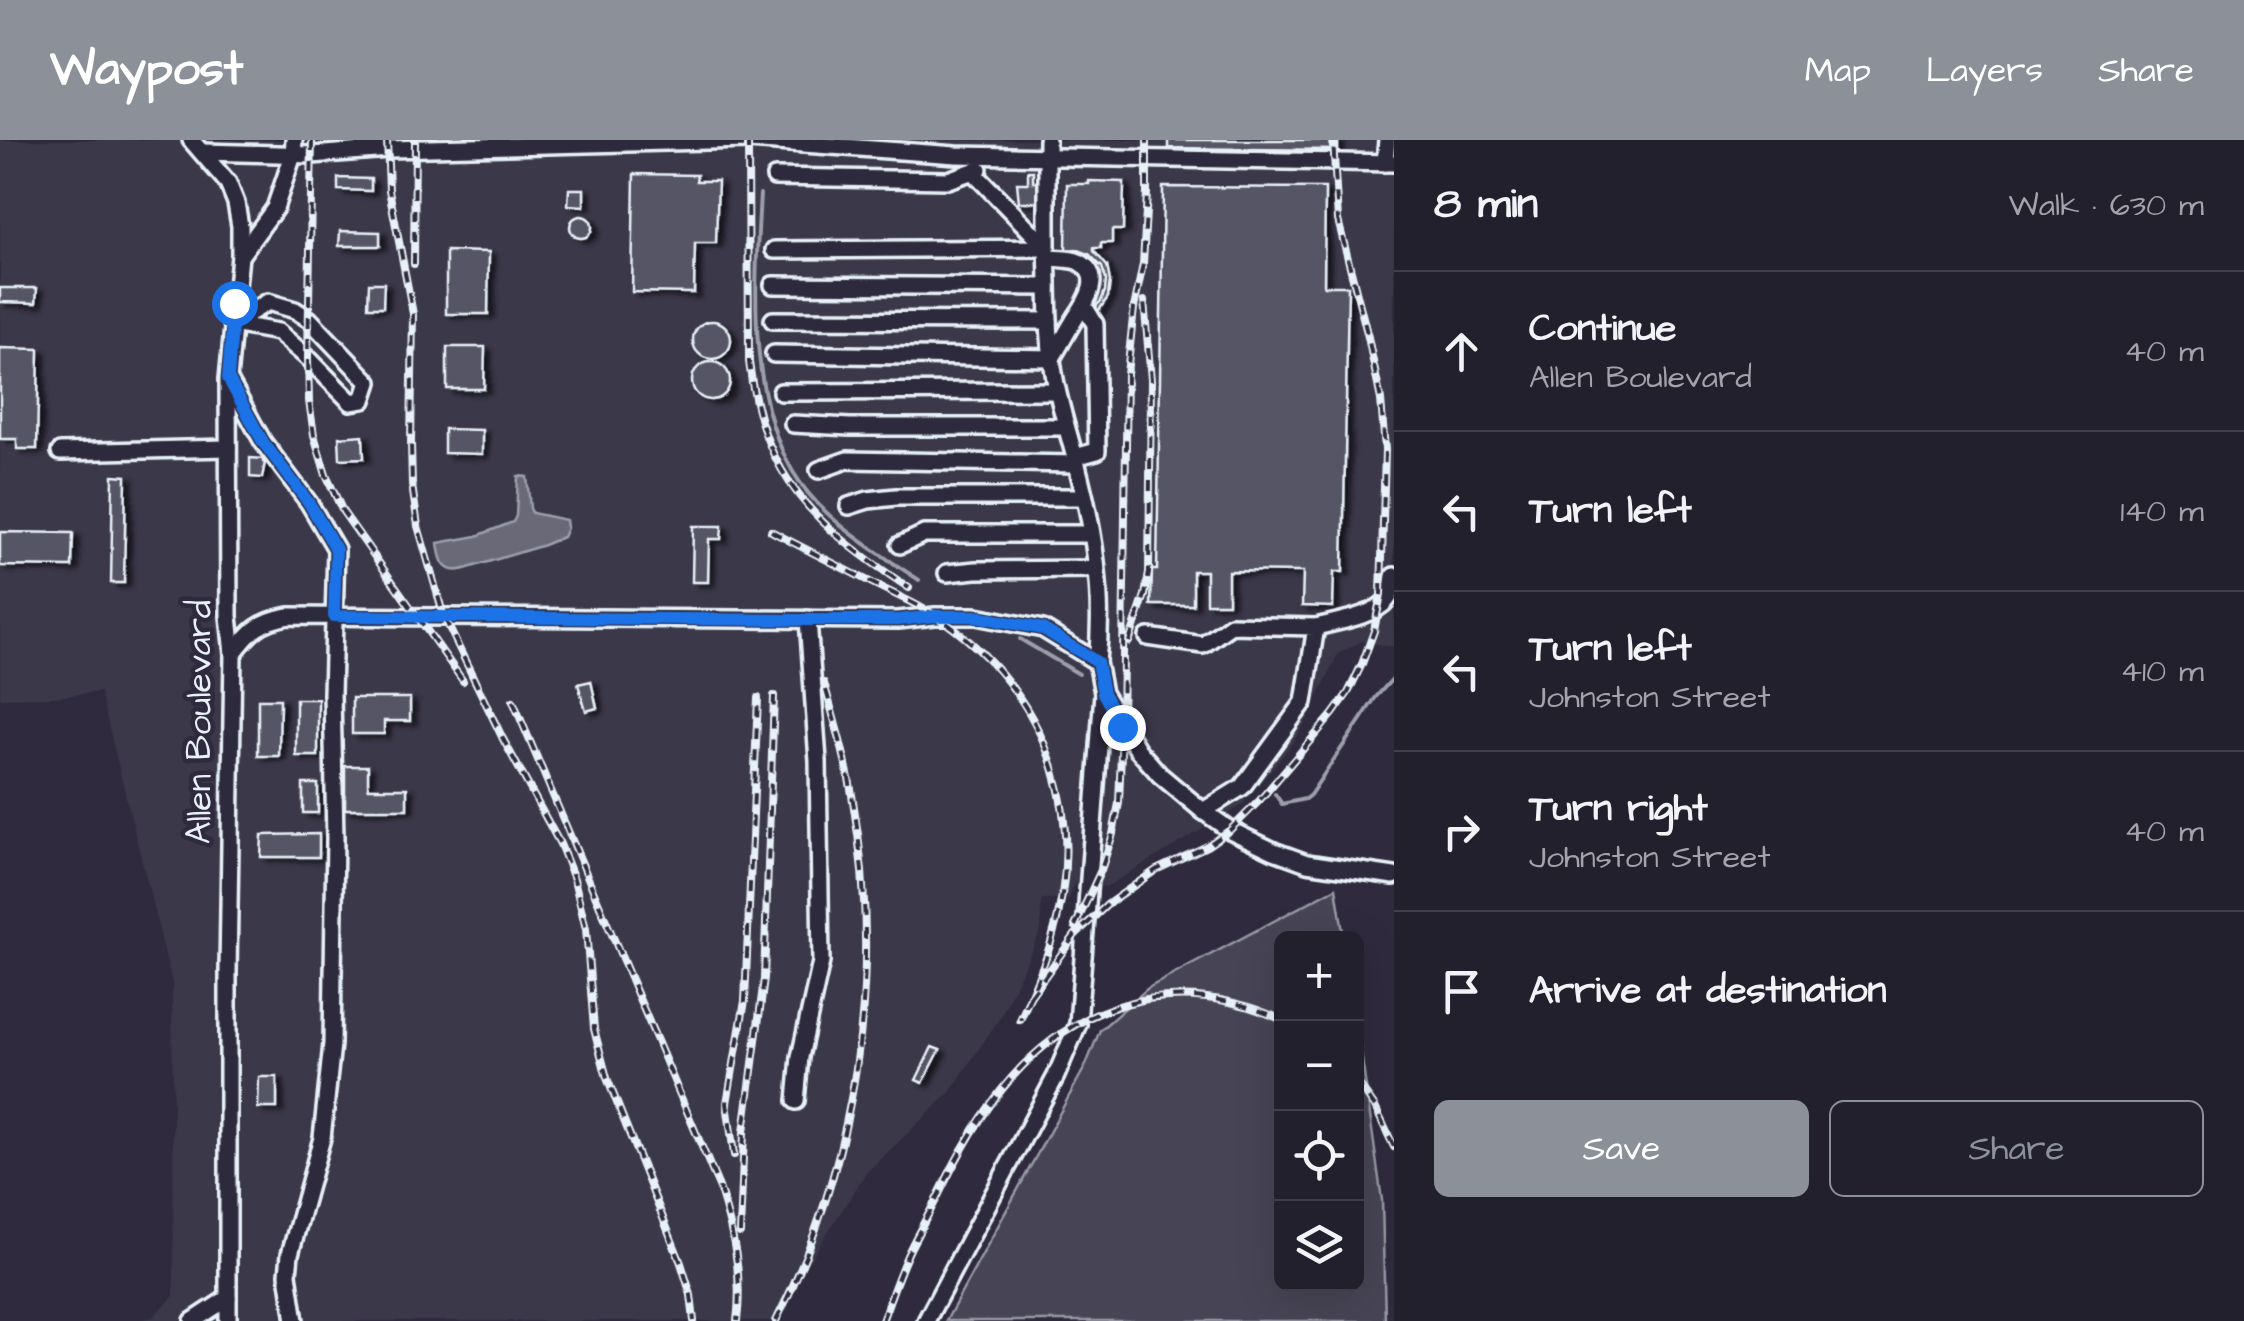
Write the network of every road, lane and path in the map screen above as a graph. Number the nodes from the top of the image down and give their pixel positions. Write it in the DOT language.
graph roads {
  1 [pos="1387,140"];
  2 [pos="853,144"];
  3 [pos="886,145"];
  4 [pos="197,146"];
  5 [pos="924,146"];
  6 [pos="294,147"];
  7 [pos="1047,148"];
  8 [pos="997,156"];
  9 [pos="1389,163"];
  10 [pos="974,172"];
  11 [pos="775,177"];
  12 [pos="774,250"];
  13 [pos="1048,253"];
  14 [pos="240,256"];
  15 [pos="773,285"];
  16 [pos="1048,287"];
  17 [pos="1084,306"];
  18 [pos="772,320"];
  19 [pos="1049,320"];
  20 [pos="232,324"];
  21 [pos="774,354"];
  22 [pos="1052,358"];
  23 [pos="228,378"];
  24 [pos="1057,391"];
  25 [pos="782,392"];
  26 [pos="792,424"];
  27 [pos="1066,427"];
  28 [pos="228,448"];
  29 [pos="60,452"];
  30 [pos="1076,461"];
  31 [pos="818,470"];
  32 [pos="1084,497"];
  33 [pos="850,506"];
  34 [pos="1091,534"];
  35 [pos="900,545"];
  36 [pos="1096,569"];
  37 [pos="948,573"];
  38 [pos="1394,576"];
  39 [pos="334,616"];
  40 [pos="808,620"];
  41 [pos="1316,626"];
  42 [pos="1148,637"];
  43 [pos="233,654"];
  44 [pos="1097,662"];
  45 [pos="1103,693"];
  46 [pos="1202,811"];
  47 [pos="1394,876"];
  48 [pos="796,1101"];
  49 [pos="228,1298"];
  50 [pos="193,1321"];
  51 [pos="228,1321"];
  52 [pos="295,1321"];
  53 [pos="926,1321"];
  1 -- 9 [label="street"];
  2 -- 3 [label="street"];
  2 -- 6 [label="street"];
  3 -- 5 [label="street"];
  4 -- 6 [label="street"];
  4 -- 14 [label="street, Allen Boulevard"];
  5 -- 8 [label="street"];
  6 -- 14 [label="street"];
  7 -- 8 [label="street"];
  7 -- 9 [label="street"];
  7 -- 13 [label="street"];
  8 -- 10 [label="street"];
  10 -- 11 [label="street"];
  10 -- 13 [label="street"];
  12 -- 13 [label="street"];
  13 -- 16 [label="street"];
  13 -- 17 [label="street"];
  14 -- 20 [label="street, Allen Boulevard"];
  15 -- 16 [label="street"];
  16 -- 19 [label="street"];
  17 -- 22 [label="street"];
  17 -- 30 [label="street"];
  18 -- 19 [label="street"];
  19 -- 22 [label="street"];
  20 -- 20 [label="street"];
  20 -- 23 [label="street, Allen Boulevard"];
  21 -- 22 [label="street"];
  22 -- 24 [label="street"];
  23 -- 28 [label="street, Allen Boulevard"];
  23 -- 39 [label="street"];
  24 -- 25 [label="street"];
  24 -- 27 [label="street"];
  26 -- 27 [label="street"];
  27 -- 30 [label="street"];
  28 -- 29 [label="street"];
  28 -- 43 [label="street, Allen Boulevard"];
  30 -- 31 [label="street"];
  30 -- 32 [label="street"];
  32 -- 33 [label="street"];
  32 -- 34 [label="street"];
  34 -- 35 [label="street"];
  34 -- 36 [label="street"];
  36 -- 37 [label="street"];
  36 -- 44 [label="street"];
  38 -- 41 [label="street"];
  39 -- 40 [label="street"];
  39 -- 43 [label="street"];
  39 -- 52 [label="street"];
  40 -- 44 [label="street"];
  40 -- 48 [label="street"];
  41 -- 42 [label="street"];
  41 -- 46 [label="street"];
  43 -- 49 [label="street, Allen Boulevard"];
  44 -- 45 [label="street"];
  45 -- 46 [label="street"];
  45 -- 53 [label="street"];
  46 -- 47 [label="street"];
  49 -- 50 [label="street"];
  49 -- 51 [label="street, Allen Boulevard"];
}
